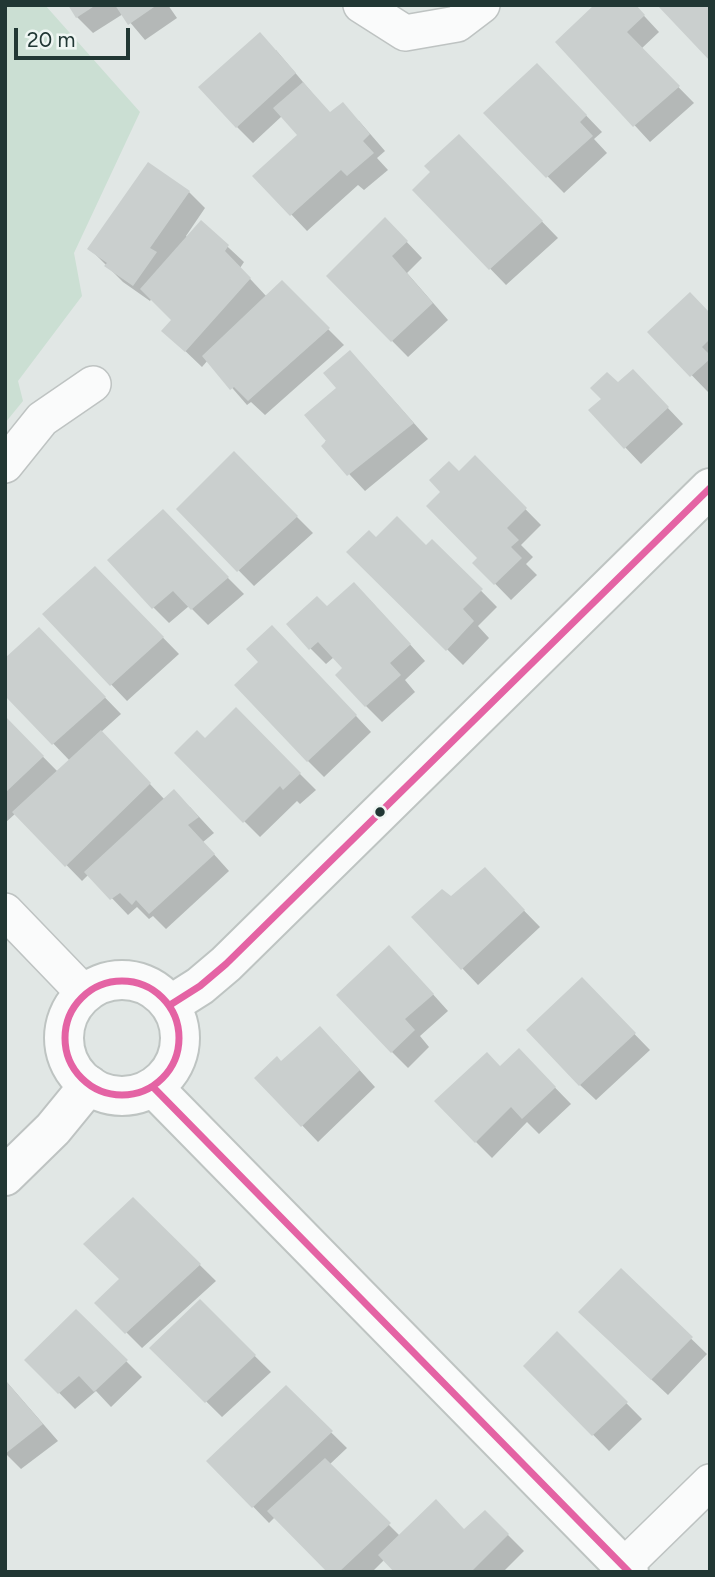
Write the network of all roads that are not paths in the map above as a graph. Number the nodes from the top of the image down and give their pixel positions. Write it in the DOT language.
graph roads {
  1 [pos="361,5"];
  2 [pos="482,5"];
  3 [pos="93,384"];
  4 [pos="5,465"];
  5 [pos="710,488"];
  6 [pos="5,911"];
  7 [pos="85,994"];
  8 [pos="170,1005"];
  9 [pos="89,1085"];
  10 [pos="153,1087"];
  11 [pos="5,1176"];
  12 [pos="710,1482"];
  13 [pos="626,1569"];
  1 -- 2 [label="street"];
  3 -- 4 [label="street"];
  5 -- 8 [label="main road"];
  6 -- 7 [label="street"];
  7 -- 8 [label="main road"];
  7 -- 9 [label="main road"];
  8 -- 10 [label="main road"];
  9 -- 10 [label="main road"];
  9 -- 11 [label="main road"];
  10 -- 13 [label="main road"];
  12 -- 13 [label="street"];
}
